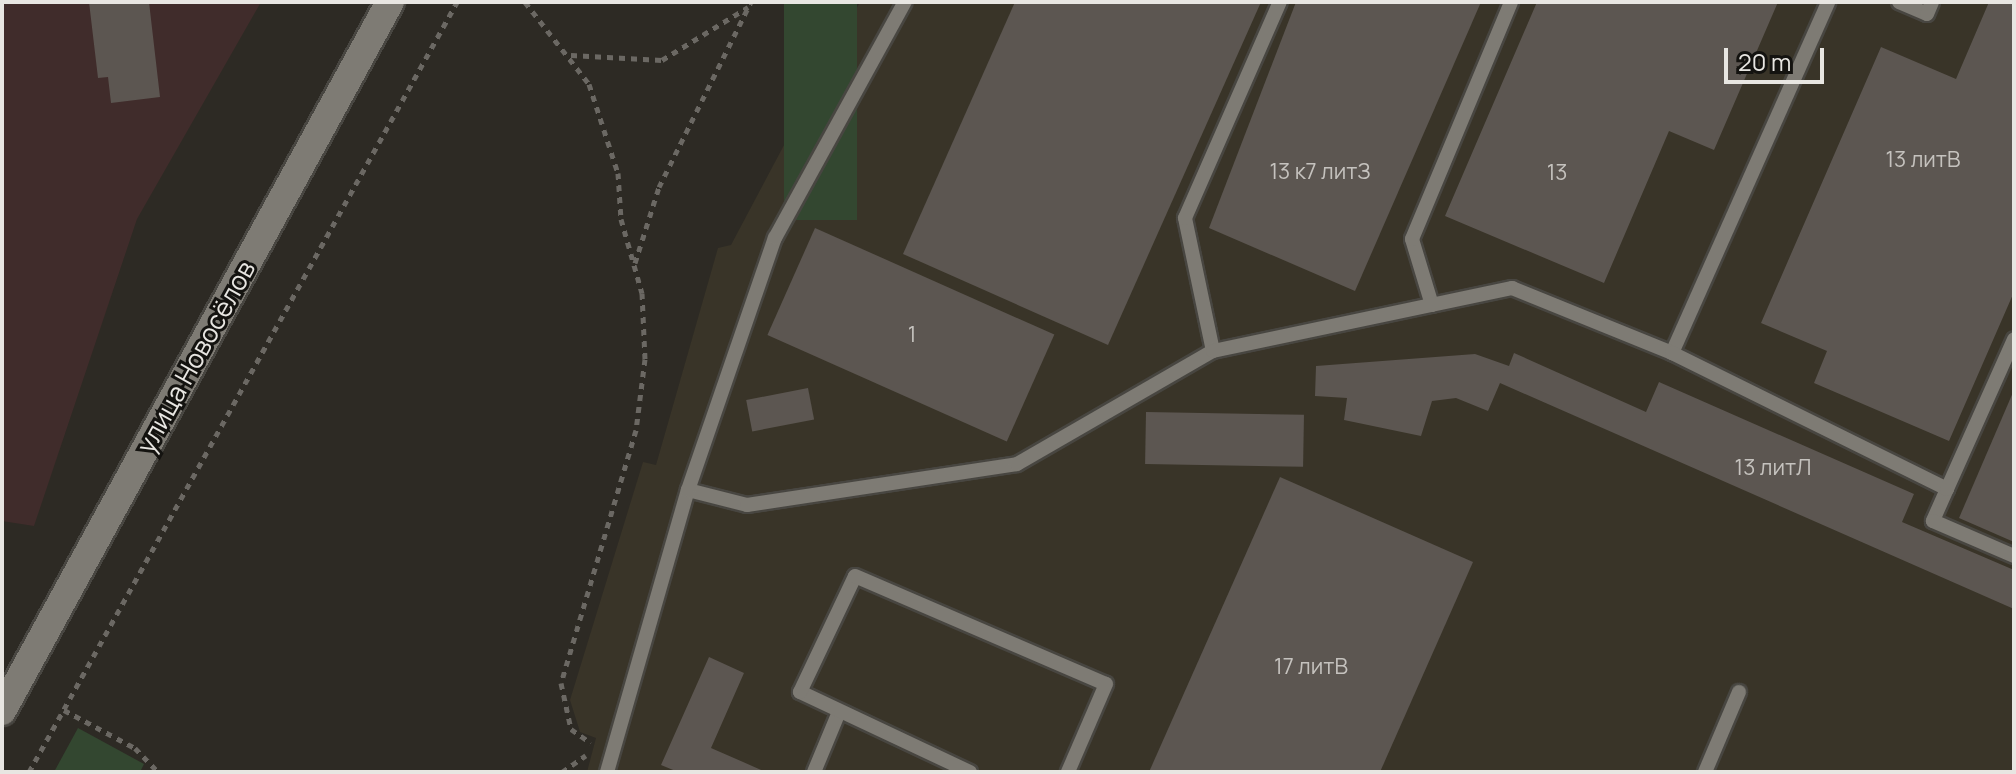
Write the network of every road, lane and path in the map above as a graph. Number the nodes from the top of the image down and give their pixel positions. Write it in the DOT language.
graph roads {
  1 [pos="390,2"];
  2 [pos="457,2"];
  3 [pos="525,2"];
  4 [pos="905,2"];
  5 [pos="1280,2"];
  6 [pos="1511,2"];
  7 [pos="1828,2"];
  8 [pos="1899,2"];
  9 [pos="1932,2"];
  10 [pos="750,4"];
  11 [pos="569,54"];
  12 [pos="634,265"];
  13 [pos="1432,305"];
  14 [pos="2014,339"];
  15 [pos="1213,351"];
  16 [pos="1672,353"];
  17 [pos="1947,489"];
  18 [pos="688,490"];
  19 [pos="2014,556"];
  20 [pos="1739,692"];
  21 [pos="64,710"];
  22 [pos="2,711"];
  23 [pos="839,712"];
  24 [pos="597,747"];
  25 [pos="613,751"];
  26 [pos="29,772"];
  27 [pos="158,772"];
  28 [pos="562,772"];
  29 [pos="607,772"];
  30 [pos="814,772"];
  31 [pos="970,772"];
  32 [pos="1068,772"];
  33 [pos="1705,772"];
  1 -- 22 [label="street, улица Новосёлов"];
  2 -- 21 [label="path"];
  3 -- 11 [label="path"];
  4 -- 18 [label="lane"];
  5 -- 15 [label="lane"];
  6 -- 13 [label="lane"];
  7 -- 16 [label="lane"];
  8 -- 9 [label="lane"];
  10 -- 11 [label="path"];
  10 -- 12 [label="path"];
  11 -- 12 [label="path"];
  12 -- 24 [label="path"];
  13 -- 15 [label="lane"];
  13 -- 16 [label="lane"];
  14 -- 17 [label="lane"];
  15 -- 18 [label="lane"];
  16 -- 17 [label="lane"];
  17 -- 19 [label="lane"];
  18 -- 25 [label="lane"];
  20 -- 33 [label="lane"];
  21 -- 26 [label="path"];
  21 -- 27 [label="path"];
  23 -- 30 [label="lane"];
  23 -- 31 [label="lane"];
  23 -- 32 [label="lane"];
  24 -- 25 [label="path"];
  24 -- 28 [label="path"];
  25 -- 29 [label="lane"];
}
